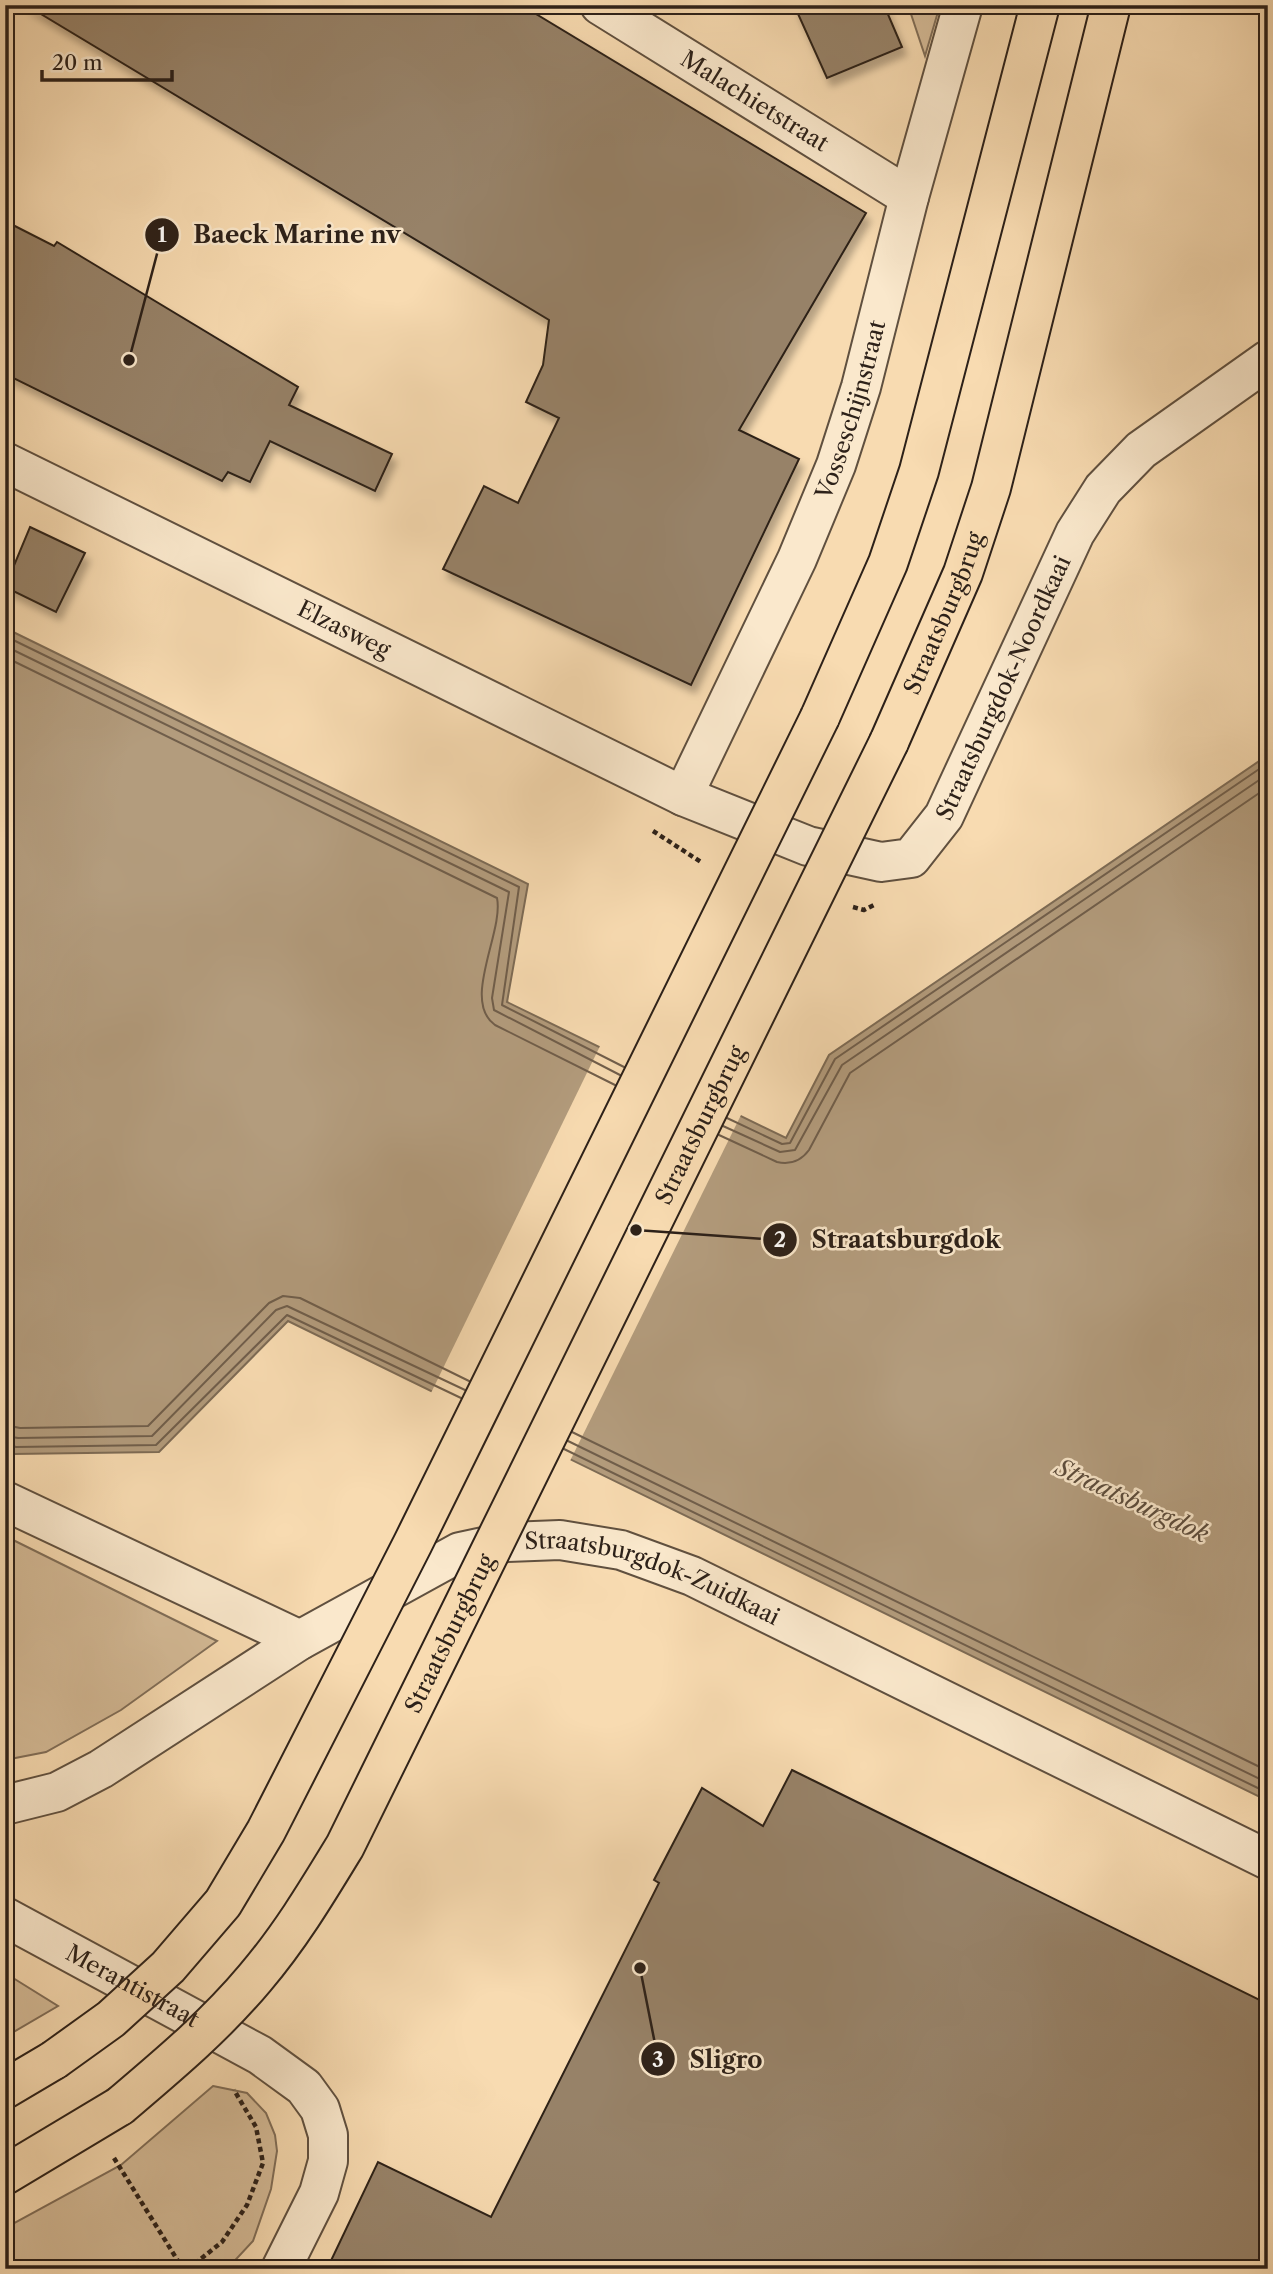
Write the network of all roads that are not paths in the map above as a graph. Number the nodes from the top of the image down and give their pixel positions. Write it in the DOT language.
graph roads {
  1 [pos="600,5"];
  2 [pos="963,5"];
  3 [pos="1040,5"];
  4 [pos="1111,5"];
  5 [pos="909,197"];
  6 [pos="1268,360"];
  7 [pos="5,462"];
  8 [pos="683,796"];
  9 [pos="5,1501"];
  10 [pos="300,1640"];
  11 [pos="5,1805"];
  12 [pos="1268,1860"];
  13 [pos="5,1917"];
  14 [pos="5,2089"];
  15 [pos="5,2175"];
  16 [pos="281,2269"];
  1 -- 5 [label="street, Malachietstraat"];
  2 -- 5 [label="street, Vosseschijnstraat"];
  3 -- 14 [label="main road, bridge"];
  4 -- 15 [label="main road, Straatsburgbrug, bridge"];
  5 -- 8 [label="street, Vosseschijnstraat"];
  6 -- 8 [label="street, Straatsburgdok-Noordkaai"];
  7 -- 8 [label="street, Elzasweg"];
  9 -- 10 [label="street"];
  10 -- 11 [label="street, Straatsburgdok-Zuidkaai"];
  10 -- 12 [label="street, Straatsburgdok-Zuidkaai"];
  13 -- 16 [label="street, Merantistraat"];
}
